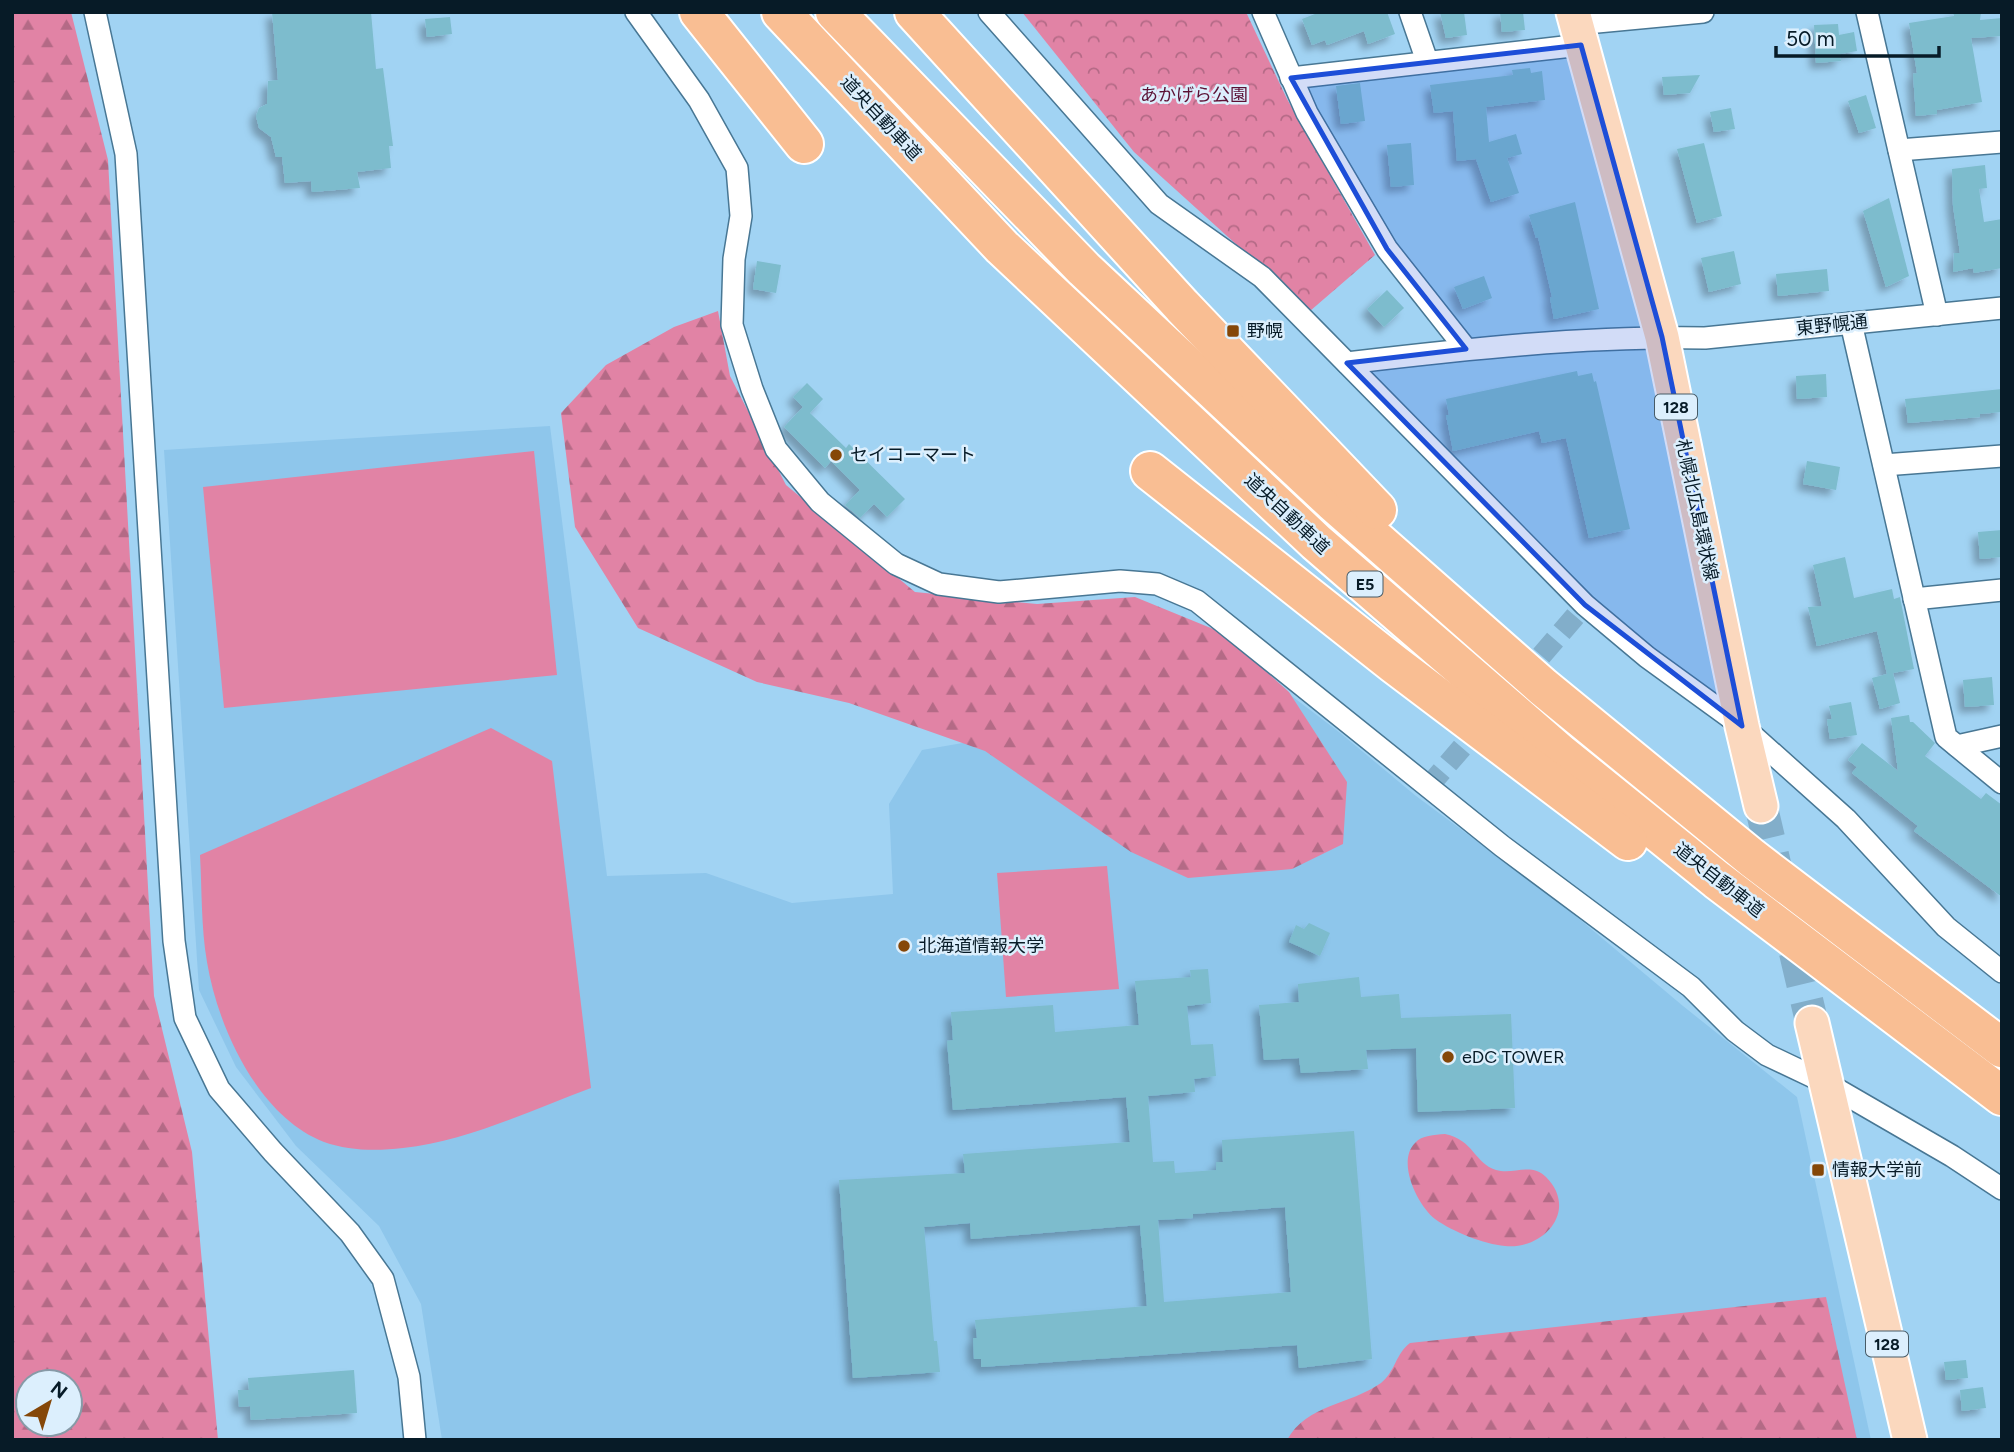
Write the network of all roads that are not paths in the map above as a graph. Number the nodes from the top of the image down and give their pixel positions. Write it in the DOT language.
graph roads {
  1 [pos="95,12"];
  2 [pos="636,12"];
  3 [pos="699,12"];
  4 [pos="781,12"];
  5 [pos="835,12"];
  6 [pos="914,12"];
  7 [pos="989,12"];
  8 [pos="1263,12"];
  9 [pos="1410,12"];
  10 [pos="1703,12"];
  11 [pos="1867,12"];
  12 [pos="1577,27"];
  13 [pos="1427,61"];
  14 [pos="1291,78"];
  15 [pos="2002,142"];
  16 [pos="804,144"];
  17 [pos="1899,150"];
  18 [pos="2002,308"];
  19 [pos="1937,315"];
  20 [pos="1852,323"];
  21 [pos="1662,337"];
  22 [pos="1466,349"];
  23 [pos="1346,363"];
  24 [pos="2002,456"];
  25 [pos="1884,465"];
  26 [pos="1150,471"];
  27 [pos="2002,590"];
  28 [pos="1914,598"];
  29 [pos="1543,687"];
  30 [pos="1742,726"];
  31 [pos="2002,736"];
  32 [pos="1957,746"];
  33 [pos="2002,783"];
  34 [pos="1761,806"];
  35 [pos="2002,972"];
  36 [pos="1812,1023"];
  37 [pos="2002,1048"];
  38 [pos="1826,1083"];
  39 [pos="2002,1097"];
  40 [pos="2002,1189"];
  41 [pos="415,1440"];
  42 [pos="1910,1440"];
  1 -- 41 [label="street"];
  2 -- 38 [label="street"];
  3 -- 16 [label="highway"];
  4 -- 39 [label="highway, 道央自動車道 / E5"];
  5 -- 29 [label="highway, E5"];
  6 -- 29 [label="highway"];
  7 -- 23 [label="street"];
  8 -- 14 [label="street"];
  9 -- 13 [label="street"];
  10 -- 12 [label="street"];
  11 -- 17 [label="street"];
  12 -- 13 [label="street"];
  12 -- 21 [label="main road, 札幌北広島環状線 / 128"];
  13 -- 14 [label="street"];
  14 -- 22 [label="street"];
  15 -- 17 [label="street"];
  17 -- 19 [label="street"];
  18 -- 19 [label="street, 東野幌通"];
  19 -- 20 [label="street, 東野幌通"];
  20 -- 21 [label="street, 東野幌通"];
  20 -- 25 [label="street"];
  21 -- 22 [label="street, 東野幌通"];
  21 -- 30 [label="main road, 札幌北広島環状線 / 128"];
  22 -- 23 [label="street, 東野幌通"];
  23 -- 30 [label="street"];
  24 -- 25 [label="street"];
  25 -- 28 [label="street"];
  26 -- 39 [label="highway"];
  27 -- 28 [label="street"];
  28 -- 32 [label="street"];
  29 -- 37 [label="highway, E5"];
  30 -- 34 [label="main road, 札幌北広島環状線 / 128"];
  30 -- 35 [label="street"];
  31 -- 32 [label="street"];
  32 -- 33 [label="street"];
  36 -- 38 [label="main road, 128"];
  38 -- 40 [label="street"];
  38 -- 42 [label="main road, 128"];
}
